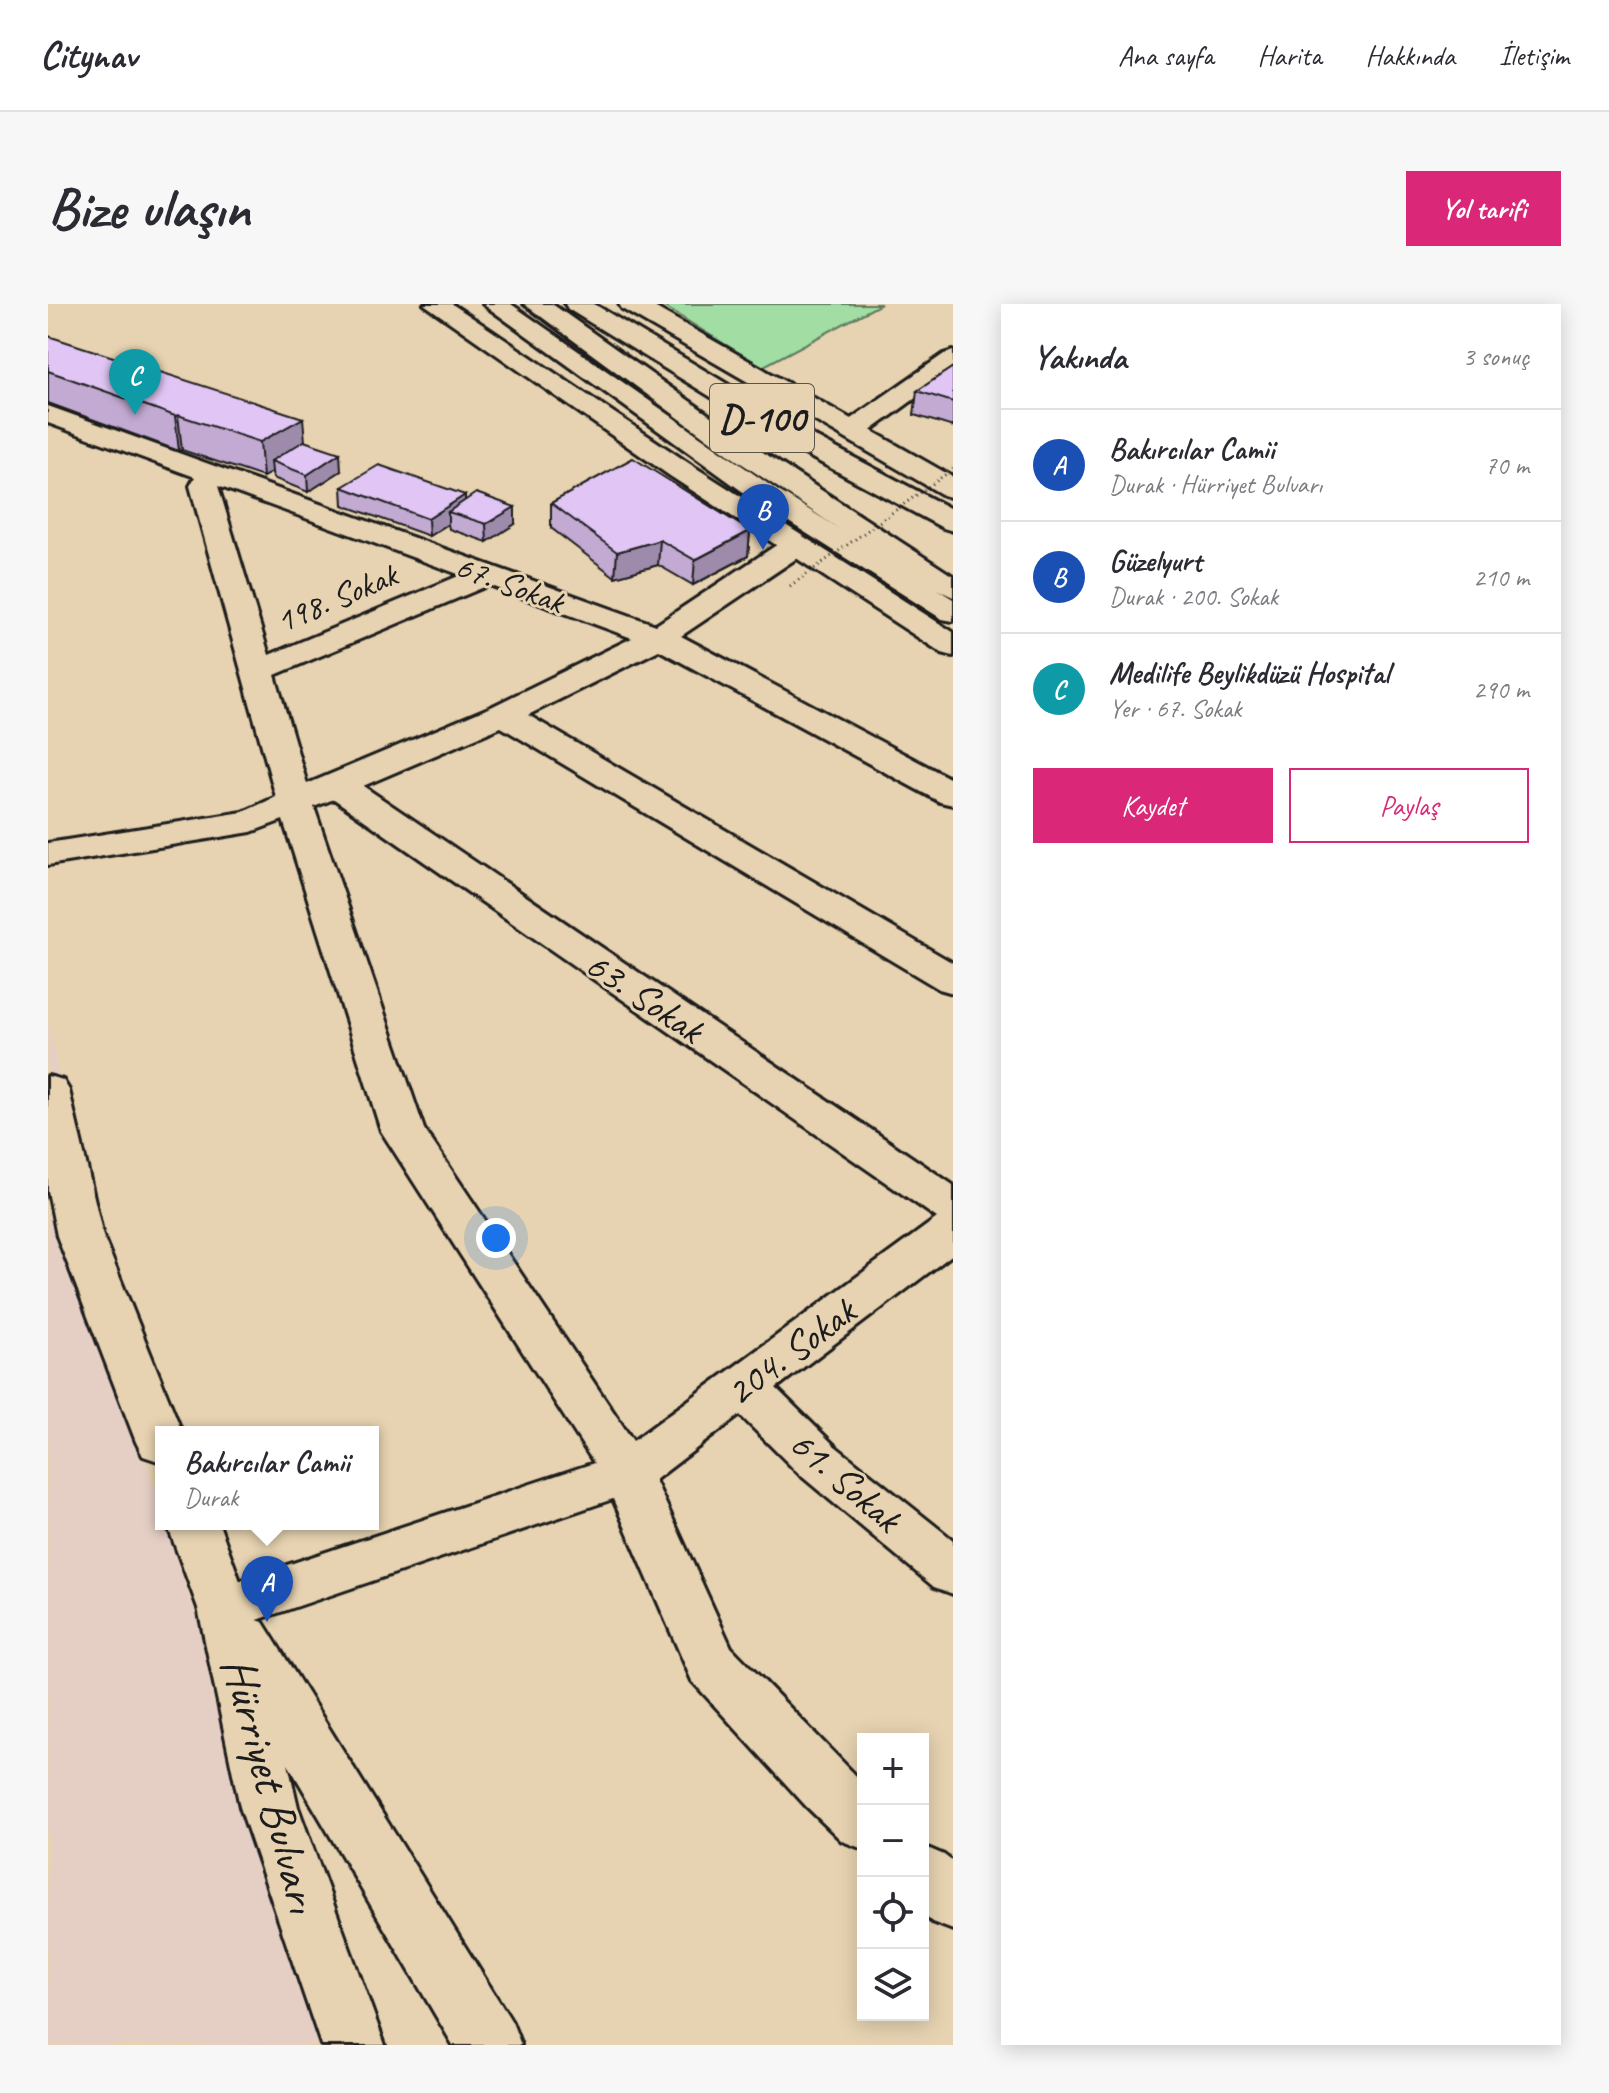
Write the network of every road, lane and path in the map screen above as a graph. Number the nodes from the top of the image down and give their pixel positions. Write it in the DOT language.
graph roads {
  1 [pos="436,304"];
  2 [pos="467,304"];
  3 [pos="495,304"];
  4 [pos="536,304"];
  5 [pos="549,304"];
  6 [pos="577,304"];
  7 [pos="631,304"];
  8 [pos="953,359"];
  9 [pos="636,405"];
  10 [pos="48,414"];
  11 [pos="852,431"];
  12 [pos="953,469"];
  13 [pos="216,475"];
  14 [pos="953,489"];
  15 [pos="953,522"];
  16 [pos="912,533"];
  17 [pos="795,546"];
  18 [pos="488,575"];
  19 [pos="790,586"];
  20 [pos="953,588"];
  21 [pos="953,612"];
  22 [pos="659,637"];
  23 [pos="953,646"];
  24 [pos="257,671"];
  25 [pos="503,714"];
  26 [pos="337,785"];
  27 [pos="953,794"];
  28 [pos="295,802"];
  29 [pos="48,854"];
  30 [pos="953,980"];
  31 [pos="48,1090"];
  32 [pos="953,1207"];
  33 [pos="953,1230"];
  34 [pos="743,1387"];
  35 [pos="155,1427"];
  36 [pos="627,1473"];
  37 [pos="195,1530"];
  38 [pos="953,1571"];
  39 [pos="225,1608"];
  40 [pos="857,1815"];
  41 [pos="925,1877"];
  42 [pos="953,1901"];
  43 [pos="353,2045"];
  44 [pos="489,2045"];
  1 -- 17 [label="main road"];
  2 -- 9 [label="main road"];
  3 -- 9 [label="main road, D-100"];
  4 -- 20 [label="main road"];
  5 -- 16 [label="main road"];
  6 -- 15 [label="main road, D-100"];
  7 -- 11 [label="main road"];
  8 -- 11 [label="main road"];
  9 -- 21 [label="main road, D-100"];
  10 -- 13 [label="main road, 67. Sokak"];
  11 -- 14 [label="main road"];
  12 -- 19 [label="path, bridge"];
  13 -- 18 [label="main road, 67. Sokak"];
  13 -- 24 [label="main road"];
  17 -- 22 [label="main road"];
  17 -- 23 [label="main road"];
  18 -- 22 [label="main road, 67. Sokak"];
  18 -- 24 [label="main road, 198. Sokak"];
  22 -- 25 [label="main road"];
  22 -- 27 [label="main road, 67. Sokak"];
  24 -- 28 [label="main road"];
  25 -- 26 [label="main road"];
  25 -- 30 [label="main road"];
  26 -- 28 [label="main road"];
  26 -- 32 [label="main road, 63. Sokak"];
  28 -- 29 [label="main road"];
  28 -- 36 [label="main road"];
  31 -- 35 [label="main road"];
  33 -- 34 [label="main road, 204. Sokak"];
  34 -- 36 [label="main road, 204. Sokak"];
  34 -- 38 [label="main road, 61. Sokak"];
  36 -- 39 [label="main road, 204. Sokak"];
  36 -- 40 [label="main road"];
  37 -- 39 [label="main road, Hürriyet Bulvarı"];
  39 -- 43 [label="main road, Hürriyet Bulvarı"];
  39 -- 44 [label="main road"];
  41 -- 42 [label="main road"];
}
